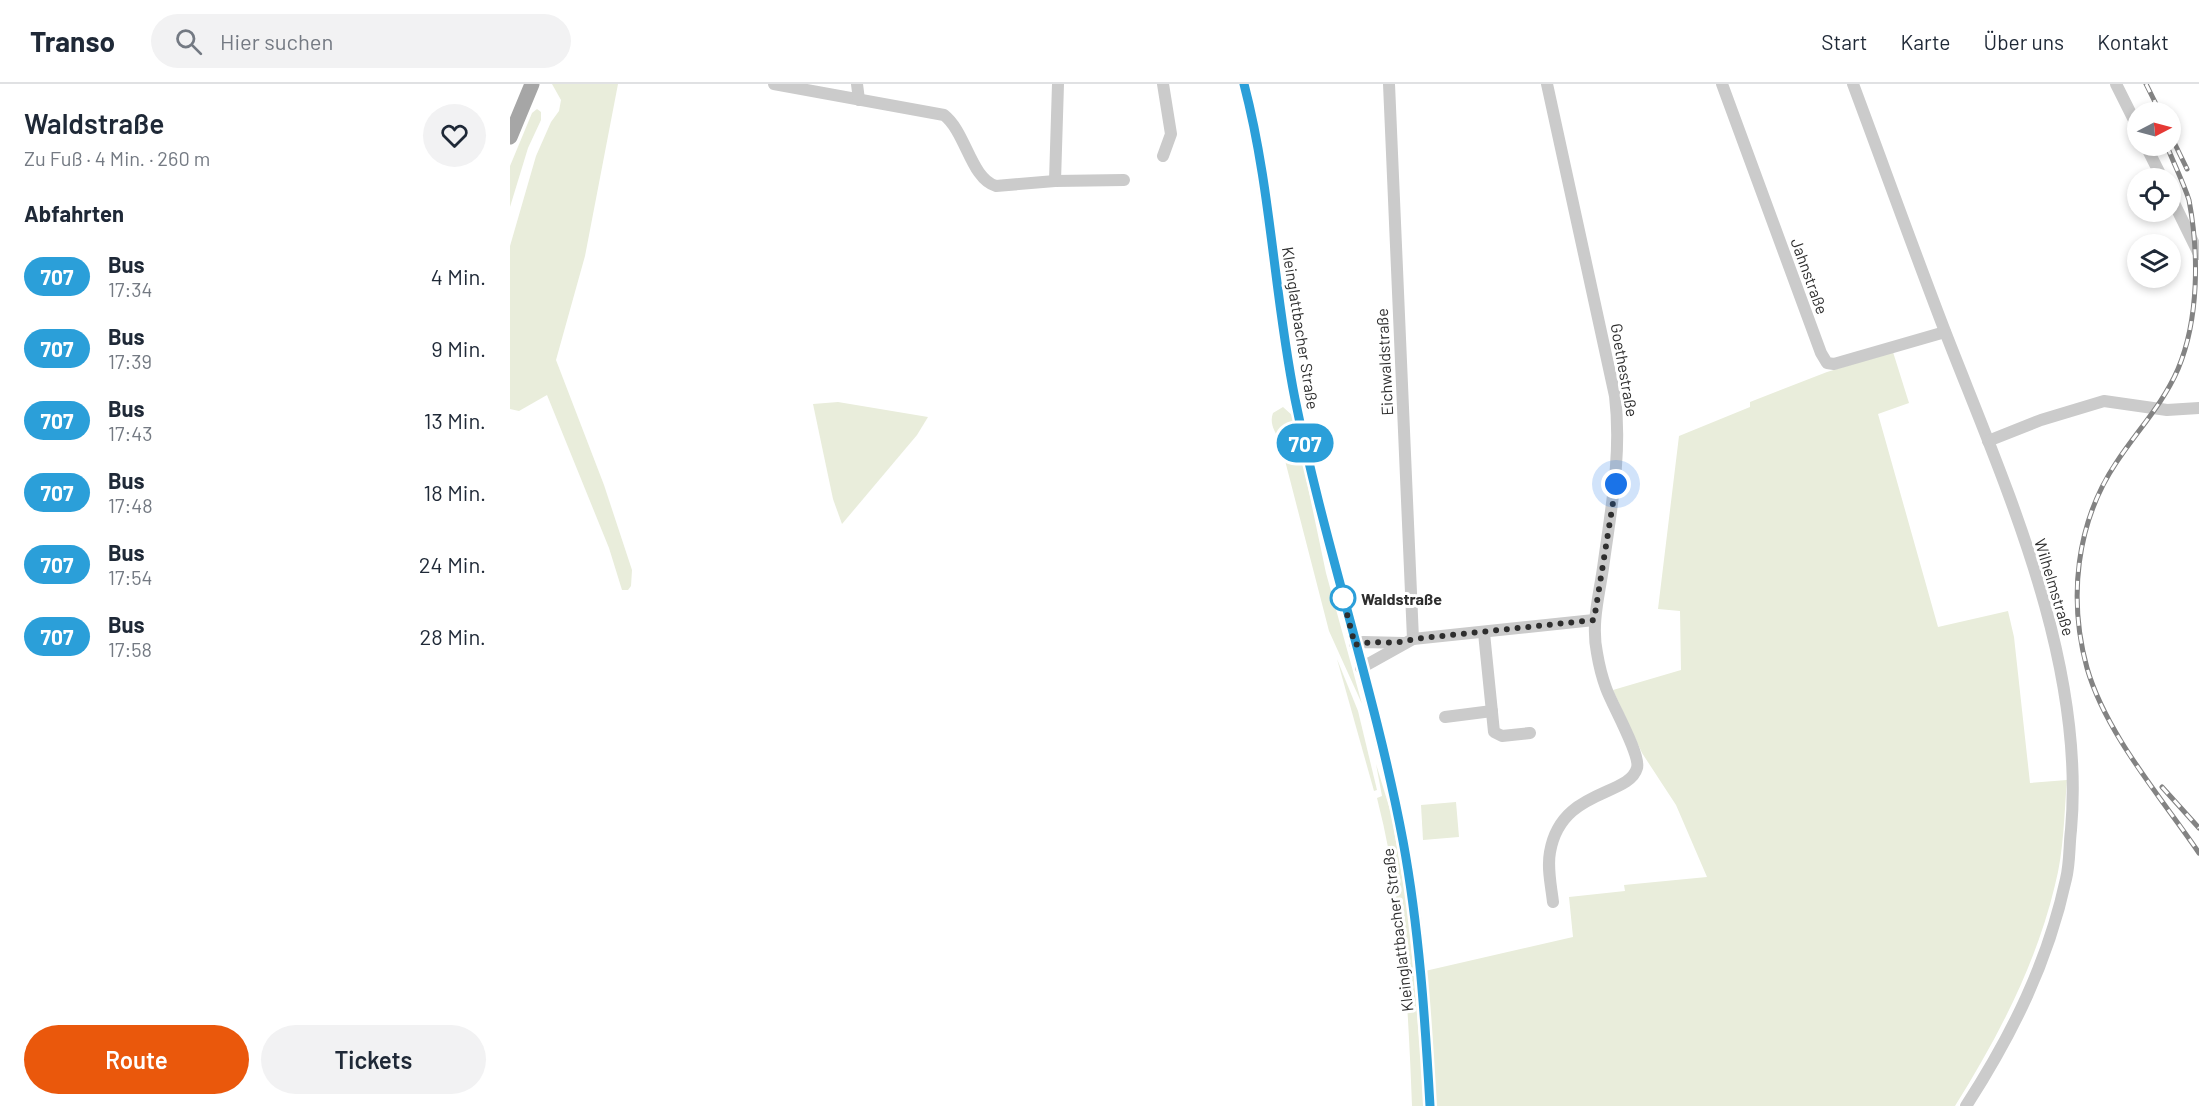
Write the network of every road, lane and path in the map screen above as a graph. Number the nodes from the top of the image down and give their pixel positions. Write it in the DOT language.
graph roads {
  1 [pos="532,84"];
  2 [pos="774,84"];
  3 [pos="857,84"];
  4 [pos="1058,84"];
  5 [pos="1163,84"];
  6 [pos="1244,84"];
  7 [pos="1389,84"];
  8 [pos="1547,84"];
  9 [pos="1722,84"];
  10 [pos="1853,84"];
  11 [pos="2116,84"];
  12 [pos="859,100"];
  13 [pos="2127,106"];
  14 [pos="510,137"];
  15 [pos="1163,156"];
  16 [pos="1124,180"];
  17 [pos="1055,181"];
  18 [pos="2181,217"];
  19 [pos="2199,254"];
  20 [pos="1945,332"];
  21 [pos="2199,408"];
  22 [pos="1988,441"];
  23 [pos="1594,620"];
  24 [pos="1484,633"];
  25 [pos="1408,641"];
  26 [pos="1355,645"];
  27 [pos="1361,668"];
  28 [pos="1492,711"];
  29 [pos="1445,717"];
  30 [pos="1530,734"];
  31 [pos="1553,902"];
  32 [pos="1430,1106"];
  33 [pos="1966,1106"];
  1 -- 14 [label="main road"];
  2 -- 12 [label="street"];
  3 -- 12 [label="street"];
  4 -- 17 [label="street"];
  5 -- 15 [label="street"];
  6 -- 26 [label="street, Kleinglattbacher Straße"];
  7 -- 25 [label="street, Eichwaldstraße"];
  8 -- 23 [label="street, Goethestraße"];
  9 -- 20 [label="street, Jahnstraße"];
  10 -- 20 [label="street, Wilhelmstraße"];
  11 -- 13 [label="street"];
  12 -- 17 [label="street"];
  16 -- 17 [label="street"];
  18 -- 19 [label="street"];
  20 -- 22 [label="street, Wilhelmstraße"];
  21 -- 22 [label="street"];
  22 -- 33 [label="street, Wilhelmstraße"];
  23 -- 24 [label="street"];
  23 -- 31 [label="street, Goethestraße"];
  24 -- 25 [label="street"];
  24 -- 28 [label="street"];
  25 -- 26 [label="street"];
  25 -- 27 [label="street"];
  26 -- 27 [label="street, Kleinglattbacher Straße"];
  27 -- 32 [label="street, Kleinglattbacher Straße"];
  28 -- 29 [label="street"];
  28 -- 30 [label="street"];
}
